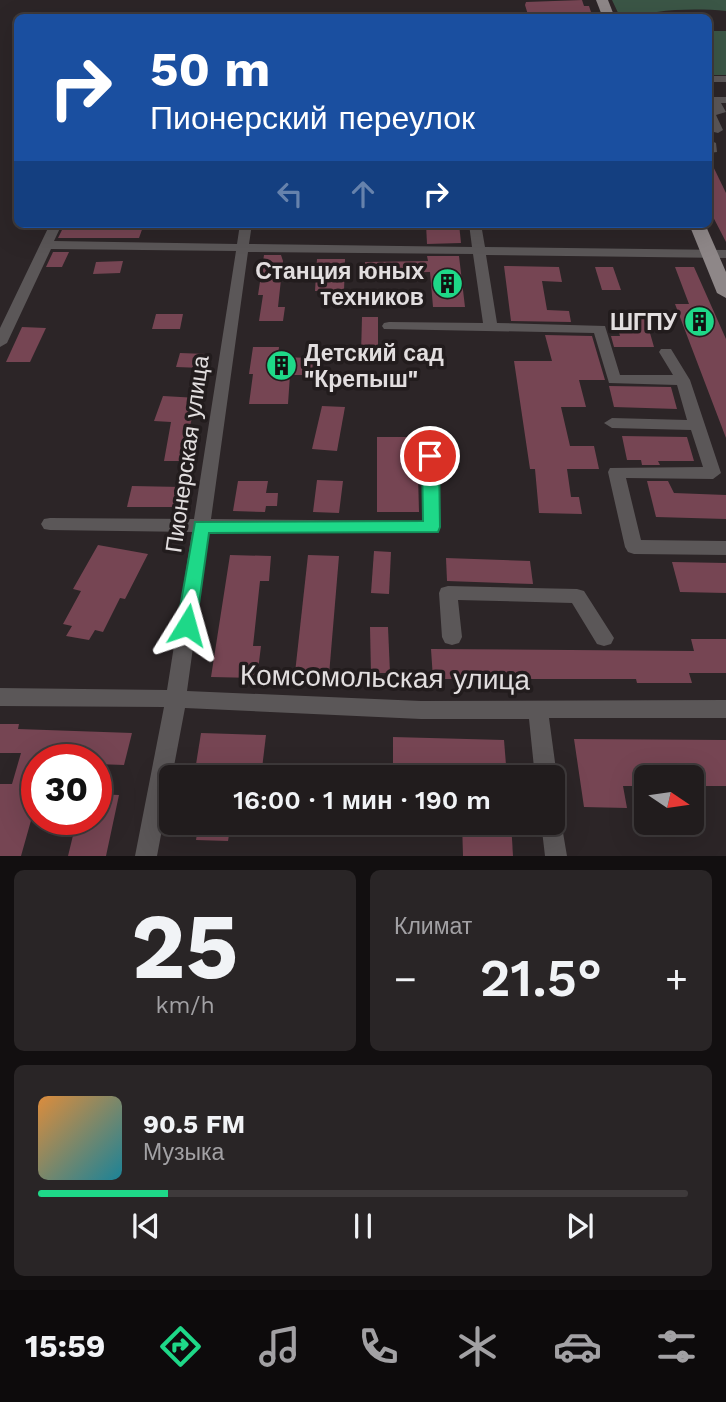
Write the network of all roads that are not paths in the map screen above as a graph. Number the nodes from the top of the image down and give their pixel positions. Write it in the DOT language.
graph roads {
  1 [pos="726,100"];
  2 [pos="712,112"];
  3 [pos="712,118"];
  4 [pos="718,130"];
  5 [pos="54,228"];
  6 [pos="245,228"];
  7 [pos="475,228"];
  8 [pos="700,228"];
  9 [pos="46,245"];
  10 [pos="242,250"];
  11 [pos="478,252"];
  12 [pos="718,254"];
  13 [pos="726,293"];
  14 [pos="389,326"];
  15 [pos="491,327"];
  16 [pos="0,343"];
  17 [pos="666,352"];
  18 [pos="683,380"];
  19 [pos="612,422"];
  20 [pos="697,425"];
  21 [pos="430,456"];
  22 [pos="50,524"];
  23 [pos="201,526"];
  24 [pos="726,548"];
  25 [pos="452,637"];
  26 [pos="604,638"];
  27 [pos="0,697"];
  28 [pos="176,699"];
  29 [pos="538,709"];
  30 [pos="726,709"];
  31 [pos="545,765"];
  32 [pos="554,835"];
  33 [pos="146,856"];
  34 [pos="556,856"];
  1 -- 2 [label="street"];
  3 -- 4 [label="street"];
  5 -- 9 [label="street"];
  6 -- 10 [label="street, Пионерская улица"];
  7 -- 11 [label="street"];
  8 -- 12 [label="main road"];
  9 -- 10 [label="street"];
  9 -- 16 [label="street"];
  10 -- 11 [label="street"];
  10 -- 23 [label="street, Пионерская улица"];
  11 -- 12 [label="street"];
  11 -- 15 [label="street"];
  12 -- 13 [label="main road"];
  14 -- 15 [label="street"];
  15 -- 18 [label="street"];
  17 -- 18 [label="street"];
  18 -- 20 [label="street"];
  19 -- 20 [label="street"];
  20 -- 24 [label="street"];
  21 -- 23 [label="street"];
  22 -- 23 [label="street"];
  23 -- 28 [label="street, Пионерская улица"];
  25 -- 26 [label="street"];
  27 -- 28 [label="street, Комсомольская улица"];
  28 -- 29 [label="street, Комсомольская улица"];
  28 -- 33 [label="street, Пионерская улица"];
  29 -- 30 [label="street, Комсомольская улица"];
  29 -- 31 [label="street"];
  32 -- 34 [label="street"];
}
